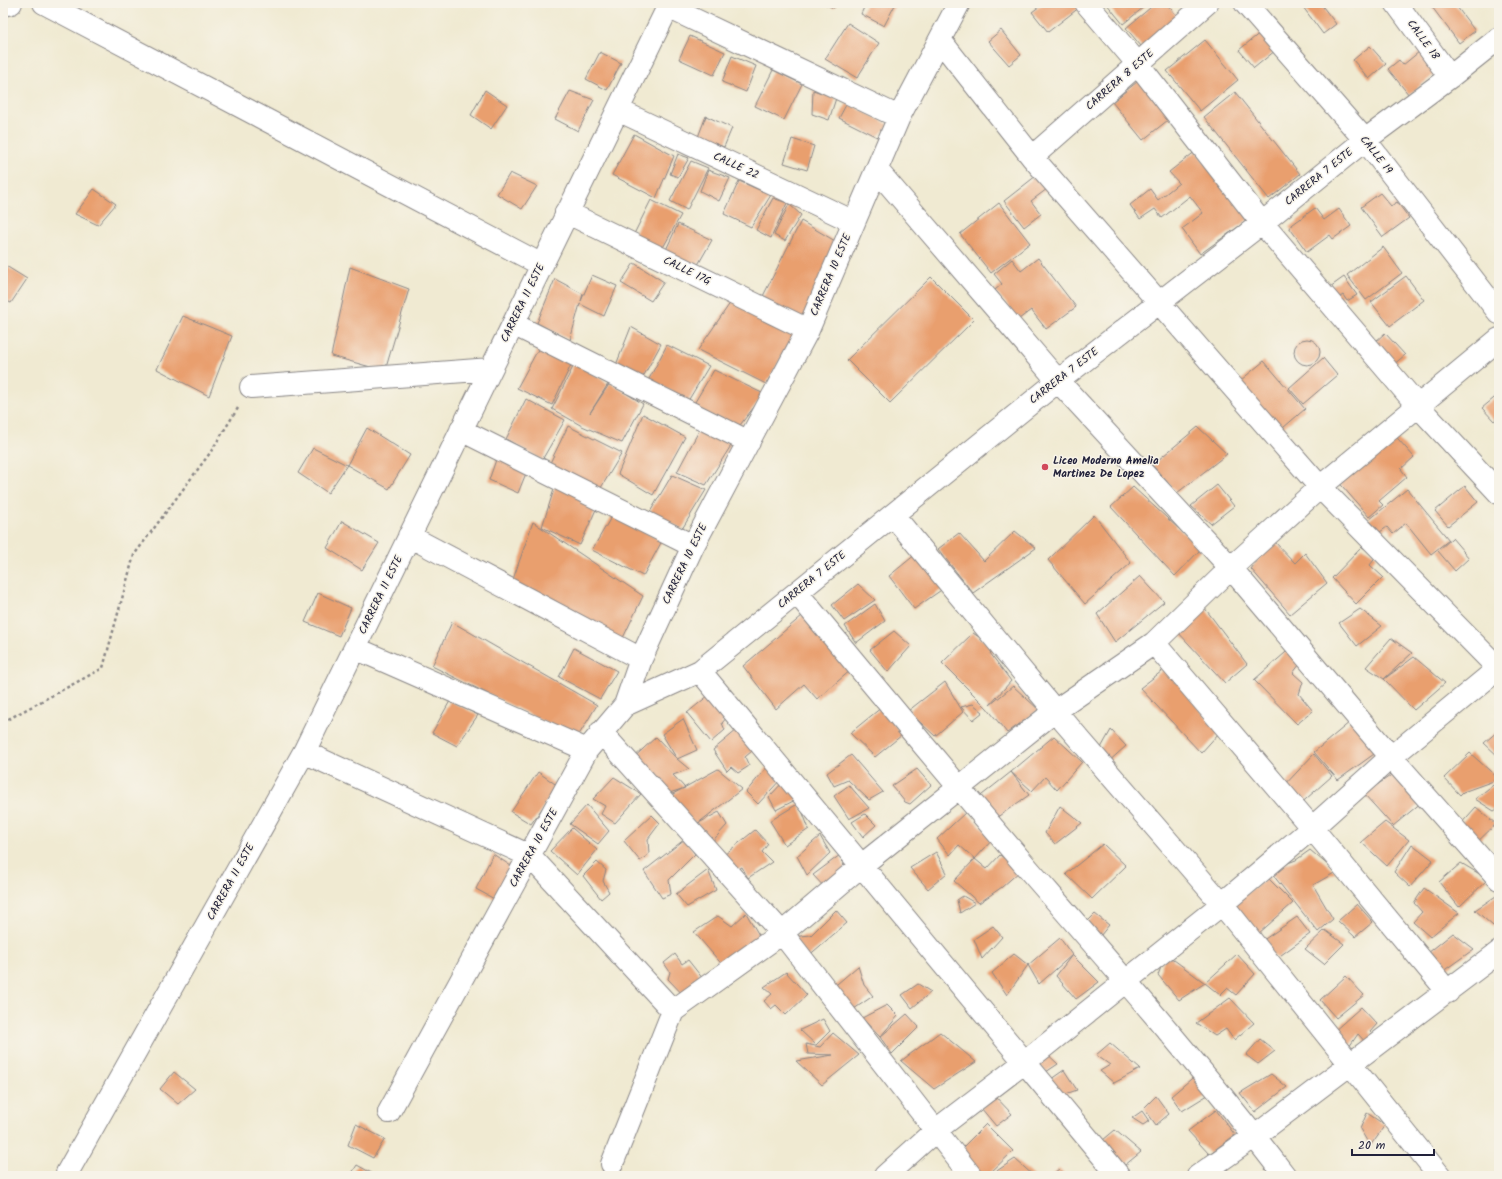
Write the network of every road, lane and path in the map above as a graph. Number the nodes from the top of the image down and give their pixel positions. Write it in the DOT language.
graph roads {
  1 [pos="11,3"];
  2 [pos="44,3"];
  3 [pos="959,3"];
  4 [pos="1086,3"];
  5 [pos="1207,3"];
  6 [pos="1245,3"];
  7 [pos="1396,3"];
  8 [pos="3,5"];
  9 [pos="669,5"];
  10 [pos="1499,38"];
  11 [pos="940,40"];
  12 [pos="1138,64"];
  13 [pos="1450,77"];
  14 [pos="618,110"];
  15 [pos="899,117"];
  16 [pos="1365,140"];
  17 [pos="1032,157"];
  18 [pos="877,170"];
  19 [pos="566,212"];
  20 [pos="854,222"];
  21 [pos="1262,223"];
  22 [pos="542,265"];
  23 [pos="1160,302"];
  24 [pos="1499,313"];
  25 [pos="513,324"];
  26 [pos="808,330"];
  27 [pos="1499,339"];
  28 [pos="491,369"];
  29 [pos="1058,381"];
  30 [pos="251,387"];
  31 [pos="1418,406"];
  32 [pos="461,430"];
  33 [pos="749,442"];
  34 [pos="1320,487"];
  35 [pos="1499,493"];
  36 [pos="893,515"];
  37 [pos="409,536"];
  38 [pos="693,546"];
  39 [pos="1231,568"];
  40 [pos="796,593"];
  41 [pos="1154,643"];
  42 [pos="355,648"];
  43 [pos="641,659"];
  44 [pos="1499,668"];
  45 [pos="700,671"];
  46 [pos="624,705"];
  47 [pos="1055,711"];
  48 [pos="3,722"];
  49 [pos="601,732"];
  50 [pos="587,750"];
  51 [pos="304,752"];
  52 [pos="1391,757"];
  53 [pos="958,787"];
  54 [pos="1312,828"];
  55 [pos="530,856"];
  56 [pos="862,865"];
  57 [pos="1499,879"];
  58 [pos="1222,904"];
  59 [pos="782,933"];
  60 [pos="1499,952"];
  61 [pos="1126,983"];
  62 [pos="1448,992"];
  63 [pos="673,1011"];
  64 [pos="1025,1062"];
  65 [pos="1350,1063"];
  66 [pos="389,1112"];
  67 [pos="936,1130"];
  68 [pos="1255,1136"];
  69 [pos="612,1164"];
  70 [pos="67,1173"];
  71 [pos="885,1176"];
  72 [pos="971,1176"];
  73 [pos="1120,1176"];
  74 [pos="1198,1176"];
  75 [pos="1285,1176"];
  76 [pos="1440,1176"];
  1 -- 8 [label="street"];
  2 -- 22 [label="street"];
  3 -- 11 [label="street, CARRERA 10 ESTE"];
  4 -- 12 [label="street"];
  5 -- 12 [label="street, CARRERA 8 ESTE"];
  6 -- 16 [label="street, CALLE 19"];
  7 -- 13 [label="street, CALLE 18"];
  9 -- 14 [label="street, CARRERA 11 ESTE"];
  9 -- 15 [label="street"];
  10 -- 13 [label="street, CARRERA 7 ESTE"];
  11 -- 15 [label="street, CARRERA 10 ESTE"];
  11 -- 17 [label="street"];
  12 -- 17 [label="street, CARRERA 8 ESTE"];
  12 -- 21 [label="street"];
  13 -- 16 [label="street, CARRERA 7 ESTE"];
  14 -- 19 [label="street, CARRERA 11 ESTE"];
  14 -- 20 [label="street, CALLE 22"];
  15 -- 18 [label="street, CARRERA 10 ESTE"];
  16 -- 21 [label="street, CARRERA 7 ESTE"];
  16 -- 24 [label="street, CALLE 19"];
  17 -- 23 [label="street"];
  18 -- 20 [label="street, CARRERA 10 ESTE"];
  18 -- 29 [label="street"];
  19 -- 22 [label="street, CARRERA 11 ESTE"];
  19 -- 26 [label="street, CALLE 17G"];
  20 -- 26 [label="street, CARRERA 10 ESTE"];
  21 -- 23 [label="street, CARRERA 7 ESTE"];
  21 -- 31 [label="street"];
  22 -- 25 [label="street, CARRERA 11 ESTE"];
  23 -- 29 [label="street, CARRERA 7 ESTE"];
  23 -- 34 [label="street"];
  25 -- 28 [label="street, CARRERA 11 ESTE"];
  25 -- 33 [label="street"];
  26 -- 33 [label="street, CARRERA 10 ESTE"];
  27 -- 31 [label="street"];
  28 -- 30 [label="street"];
  28 -- 32 [label="street, CARRERA 11 ESTE"];
  29 -- 36 [label="street, CARRERA 7 ESTE"];
  29 -- 39 [label="street"];
  30 -- 48 [label="path"];
  31 -- 34 [label="street"];
  31 -- 35 [label="street"];
  32 -- 37 [label="street, CARRERA 11 ESTE"];
  32 -- 38 [label="street"];
  33 -- 38 [label="street, CARRERA 10 ESTE"];
  34 -- 39 [label="street"];
  34 -- 44 [label="street"];
  36 -- 40 [label="street, CARRERA 7 ESTE"];
  36 -- 47 [label="street"];
  37 -- 42 [label="street, CARRERA 11 ESTE"];
  37 -- 43 [label="street"];
  38 -- 43 [label="street, CARRERA 10 ESTE"];
  39 -- 41 [label="street"];
  39 -- 52 [label="street"];
  40 -- 45 [label="street, CARRERA 7 ESTE"];
  40 -- 53 [label="street"];
  41 -- 47 [label="street"];
  41 -- 54 [label="street"];
  42 -- 50 [label="street"];
  42 -- 51 [label="street, CARRERA 11 ESTE"];
  43 -- 46 [label="street, CARRERA 10 ESTE"];
  44 -- 52 [label="street"];
  45 -- 46 [label="street, CARRERA 7 ESTE"];
  45 -- 56 [label="street"];
  46 -- 49 [label="street, CARRERA 10 ESTE"];
  47 -- 53 [label="street"];
  47 -- 58 [label="street"];
  49 -- 50 [label="street, CARRERA 10 ESTE"];
  49 -- 59 [label="street"];
  50 -- 55 [label="street, CARRERA 10 ESTE"];
  51 -- 55 [label="street"];
  51 -- 70 [label="street, CARRERA 11 ESTE"];
  52 -- 54 [label="street"];
  52 -- 57 [label="street"];
  53 -- 56 [label="street"];
  53 -- 61 [label="street"];
  54 -- 58 [label="street"];
  54 -- 62 [label="street"];
  55 -- 63 [label="street"];
  55 -- 66 [label="street, CARRERA 10 ESTE"];
  56 -- 59 [label="street"];
  56 -- 64 [label="street"];
  58 -- 61 [label="street"];
  58 -- 65 [label="street"];
  59 -- 63 [label="street"];
  59 -- 67 [label="street"];
  60 -- 62 [label="street"];
  61 -- 64 [label="street"];
  61 -- 68 [label="street"];
  62 -- 65 [label="street"];
  63 -- 69 [label="street"];
  64 -- 67 [label="street"];
  64 -- 73 [label="street"];
  65 -- 68 [label="street"];
  65 -- 76 [label="street"];
  67 -- 71 [label="street"];
  67 -- 72 [label="street"];
  68 -- 74 [label="street"];
  68 -- 75 [label="street"];
}
